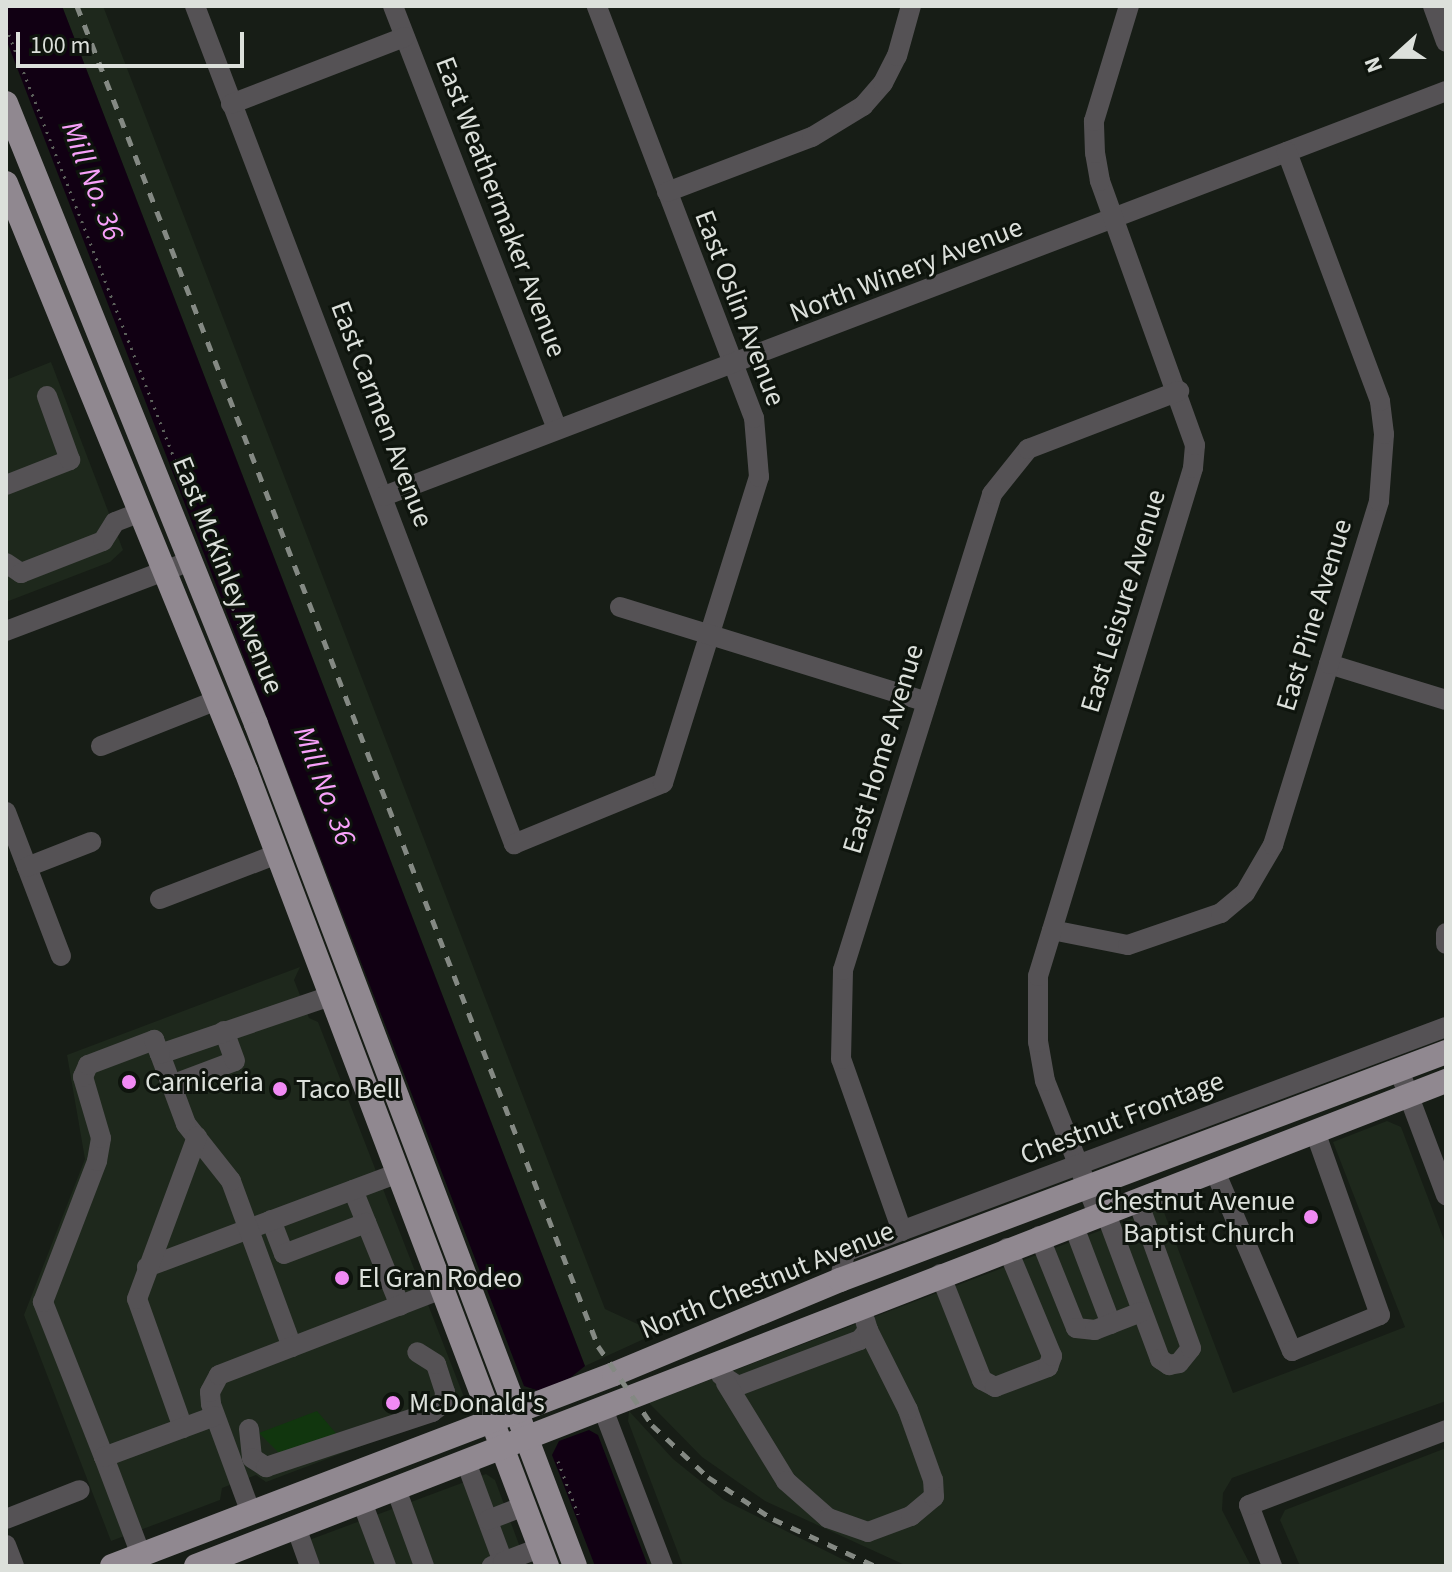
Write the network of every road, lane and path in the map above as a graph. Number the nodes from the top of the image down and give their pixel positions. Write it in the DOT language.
graph roads {
  1 [pos="195,6"];
  2 [pos="393,6"];
  3 [pos="597,6"];
  4 [pos="911,6"];
  5 [pos="1129,6"];
  6 [pos="1433,6"];
  7 [pos="405,37"];
  8 [pos="1446,42"];
  9 [pos="1446,91"];
  10 [pos="6,103"];
  11 [pos="231,104"];
  12 [pos="6,143"];
  13 [pos="1287,152"];
  14 [pos="6,183"];
  15 [pos="667,192"];
  16 [pos="1114,219"];
  17 [pos="57,236"];
  18 [pos="735,366"];
  19 [pos="1179,391"];
  20 [pos="47,396"];
  21 [pos="557,428"];
  22 [pos="6,485"];
  23 [pos="384,496"];
  24 [pos="141,512"];
  25 [pos="190,561"];
  26 [pos="6,563"];
  27 [pos="165,571"];
  28 [pos="620,607"];
  29 [pos="6,631"];
  30 [pos="713,637"];
  31 [pos="1329,664"];
  32 [pos="217,700"];
  33 [pos="1446,700"];
  34 [pos="927,702"];
  35 [pos="101,746"];
  36 [pos="6,812"];
  37 [pos="91,842"];
  38 [pos="514,844"];
  39 [pos="277,854"];
  40 [pos="27,867"];
  41 [pos="160,899"];
  42 [pos="1052,930"];
  43 [pos="1446,933"];
  44 [pos="1446,944"];
  45 [pos="61,956"];
  46 [pos="330,996"];
  47 [pos="1446,1027"];
  48 [pos="224,1031"];
  49 [pos="1446,1052"];
  50 [pos="160,1054"];
  51 [pos="1399,1070"];
  52 [pos="1446,1081"];
  53 [pos="171,1085"];
  54 [pos="1409,1095"];
  55 [pos="1315,1131"];
  56 [pos="197,1137"];
  57 [pos="1077,1164"];
  58 [pos="1214,1169"];
  59 [pos="398,1173"];
  60 [pos="1087,1188"];
  61 [pos="353,1190"];
  62 [pos="1446,1195"];
  63 [pos="1137,1199"];
  64 [pos="1101,1213"];
  65 [pos="271,1220"];
  66 [pos="366,1223"];
  67 [pos="446,1224"];
  68 [pos="1073,1224"];
  69 [pos="250,1228"];
  70 [pos="902,1231"];
  71 [pos="1039,1236"];
  72 [pos="930,1246"];
  73 [pos="1007,1248"];
  74 [pos="147,1267"];
  75 [pos="940,1274"];
  76 [pos="840,1280"];
  77 [pos="442,1289"];
  78 [pos="860,1305"];
  79 [pos="400,1306"];
  80 [pos="1141,1312"];
  81 [pos="1111,1324"];
  82 [pos="868,1330"];
  83 [pos="292,1347"];
  84 [pos="417,1352"];
  85 [pos="628,1369"];
  86 [pos="721,1373"];
  87 [pos="518,1412"];
  88 [pos="592,1413"];
  89 [pos="215,1416"];
  90 [pos="492,1421"];
  91 [pos="183,1428"];
  92 [pos="249,1429"];
  93 [pos="1446,1430"];
  94 [pos="528,1438"];
  95 [pos="503,1448"];
  96 [pos="104,1457"];
  97 [pos="466,1462"];
  98 [pos="396,1489"];
  99 [pos="80,1490"];
  100 [pos="362,1502"];
  101 [pos="525,1506"];
  102 [pos="251,1513"];
  103 [pos="6,1519"];
  104 [pos="488,1520"];
  105 [pos="296,1527"];
  106 [pos="6,1545"];
  107 [pos="544,1557"];
  108 [pos="149,1560"];
  109 [pos="500,1565"];
  110 [pos="14,1566"];
  111 [pos="112,1566"];
  112 [pos="196,1566"];
  113 [pos="310,1566"];
  114 [pos="386,1566"];
  115 [pos="424,1566"];
  116 [pos="575,1566"];
  117 [pos="663,1566"];
  118 [pos="1272,1566"];
  1 -- 11 [label="street, East Carmen Avenue"];
  2 -- 7 [label="street, East Weathermaker Avenue"];
  3 -- 15 [label="street, East Oslin Avenue"];
  4 -- 15 [label="street"];
  5 -- 16 [label="street, East Leisure Avenue"];
  6 -- 8 [label="street"];
  7 -- 11 [label="street"];
  7 -- 21 [label="street, East Weathermaker Avenue"];
  9 -- 13 [label="street, North Winery Avenue"];
  10 -- 17 [label="main road, East McKinley Avenue"];
  11 -- 23 [label="street, East Carmen Avenue"];
  12 -- 17 [label="main road"];
  13 -- 16 [label="street, North Winery Avenue"];
  13 -- 31 [label="street, East Pine Avenue"];
  14 -- 24 [label="main road, East McKinley Avenue"];
  15 -- 18 [label="street, East Oslin Avenue"];
  16 -- 18 [label="street, North Winery Avenue"];
  16 -- 19 [label="street, East Leisure Avenue"];
  17 -- 25 [label="main road, East McKinley Avenue"];
  18 -- 21 [label="street, North Winery Avenue"];
  18 -- 30 [label="street, East Oslin Avenue"];
  19 -- 34 [label="street, East Home Avenue"];
  19 -- 42 [label="street, East Leisure Avenue"];
  20 -- 22 [label="street"];
  21 -- 23 [label="street, North Winery Avenue"];
  23 -- 38 [label="street, East Carmen Avenue"];
  24 -- 26 [label="street"];
  24 -- 27 [label="main road, East McKinley Avenue"];
  25 -- 27 [label="street"];
  25 -- 67 [label="main road, East McKinley Avenue"];
  27 -- 29 [label="street"];
  27 -- 32 [label="main road, East McKinley Avenue"];
  28 -- 30 [label="street"];
  30 -- 34 [label="street"];
  30 -- 38 [label="street, East Oslin Avenue"];
  31 -- 33 [label="street"];
  31 -- 42 [label="street, East Pine Avenue"];
  32 -- 35 [label="street"];
  32 -- 39 [label="main road, East McKinley Avenue"];
  34 -- 70 [label="street, East Home Avenue"];
  36 -- 40 [label="street"];
  37 -- 40 [label="street"];
  39 -- 41 [label="street"];
  39 -- 46 [label="main road, East McKinley Avenue"];
  40 -- 45 [label="street"];
  42 -- 57 [label="street, East Leisure Avenue"];
  43 -- 44 [label="street"];
  46 -- 48 [label="street"];
  46 -- 59 [label="main road, East McKinley Avenue"];
  46 -- 67 [label="main road"];
  47 -- 57 [label="street, Chestnut Frontage"];
  48 -- 50 [label="street"];
  48 -- 53 [label="street"];
  49 -- 51 [label="main road, North Chestnut Avenue"];
  50 -- 53 [label="street"];
  50 -- 96 [label="street"];
  51 -- 54 [label="street"];
  51 -- 60 [label="main road, North Chestnut Avenue"];
  52 -- 54 [label="main road, North Chestnut Avenue"];
  53 -- 56 [label="street"];
  54 -- 55 [label="main road, North Chestnut Avenue"];
  54 -- 62 [label="street"];
  55 -- 58 [label="main road, North Chestnut Avenue"];
  55 -- 58 [label="street"];
  56 -- 69 [label="street"];
  56 -- 74 [label="street"];
  57 -- 60 [label="street, East Leisure Avenue"];
  57 -- 70 [label="street, Chestnut Frontage"];
  58 -- 63 [label="main road, North Chestnut Avenue"];
  59 -- 61 [label="street"];
  59 -- 77 [label="main road, East McKinley Avenue"];
  60 -- 64 [label="street, East Leisure Avenue"];
  60 -- 72 [label="main road, North Chestnut Avenue"];
  61 -- 65 [label="street"];
  61 -- 66 [label="street"];
  63 -- 64 [label="main road, North Chestnut Avenue"];
  63 -- 80 [label="street, East Leisure Avenue"];
  64 -- 68 [label="main road, North Chestnut Avenue"];
  64 -- 80 [label="street, East Leisure Avenue"];
  65 -- 66 [label="street"];
  65 -- 69 [label="street"];
  66 -- 79 [label="street"];
  67 -- 87 [label="main road, East McKinley Avenue"];
  68 -- 71 [label="main road, North Chestnut Avenue"];
  68 -- 81 [label="street"];
  69 -- 74 [label="street"];
  69 -- 83 [label="street"];
  70 -- 76 [label="street, Chestnut Frontage"];
  71 -- 73 [label="main road, North Chestnut Avenue"];
  71 -- 81 [label="street"];
  72 -- 76 [label="main road, North Chestnut Avenue"];
  72 -- 78 [label="main road"];
  73 -- 75 [label="main road, North Chestnut Avenue"];
  73 -- 75 [label="street"];
  74 -- 91 [label="street"];
  75 -- 78 [label="main road, North Chestnut Avenue"];
  76 -- 85 [label="main road, North Chestnut Avenue"];
  77 -- 79 [label="street"];
  77 -- 90 [label="main road, East McKinley Avenue"];
  78 -- 82 [label="street"];
  78 -- 86 [label="main road, North Chestnut Avenue"];
  79 -- 83 [label="street"];
  80 -- 81 [label="street"];
  82 -- 86 [label="street"];
  82 -- 86 [label="street"];
  83 -- 89 [label="street"];
  84 -- 92 [label="street"];
  85 -- 87 [label="main road, North Chestnut Avenue"];
  85 -- 88 [label="main road"];
  86 -- 88 [label="main road, North Chestnut Avenue"];
  87 -- 90 [label="main road, North Chestnut Avenue"];
  87 -- 94 [label="main road, East McKinley Avenue"];
  88 -- 94 [label="main road, North Chestnut Avenue"];
  88 -- 117 [label="street"];
  89 -- 91 [label="street"];
  89 -- 102 [label="street"];
  90 -- 95 [label="main road, East McKinley Avenue"];
  90 -- 102 [label="main road, North Chestnut Avenue"];
  91 -- 96 [label="street"];
  93 -- 118 [label="street"];
  94 -- 95 [label="main road, North Chestnut Avenue"];
  94 -- 116 [label="main road, East McKinley Avenue"];
  95 -- 97 [label="main road, North Chestnut Avenue"];
  95 -- 101 [label="main road, East McKinley Avenue"];
  96 -- 108 [label="street"];
  97 -- 98 [label="main road, North Chestnut Avenue"];
  97 -- 104 [label="street"];
  98 -- 100 [label="main road, North Chestnut Avenue"];
  98 -- 115 [label="street"];
  99 -- 103 [label="street"];
  100 -- 105 [label="main road, North Chestnut Avenue"];
  100 -- 114 [label="street"];
  101 -- 104 [label="street"];
  101 -- 107 [label="main road, East McKinley Avenue"];
  102 -- 108 [label="main road"];
  104 -- 109 [label="street"];
  105 -- 112 [label="main road, North Chestnut Avenue"];
  105 -- 113 [label="street"];
  106 -- 110 [label="street"];
  107 -- 109 [label="street"];
  108 -- 111 [label="main road"];
}
